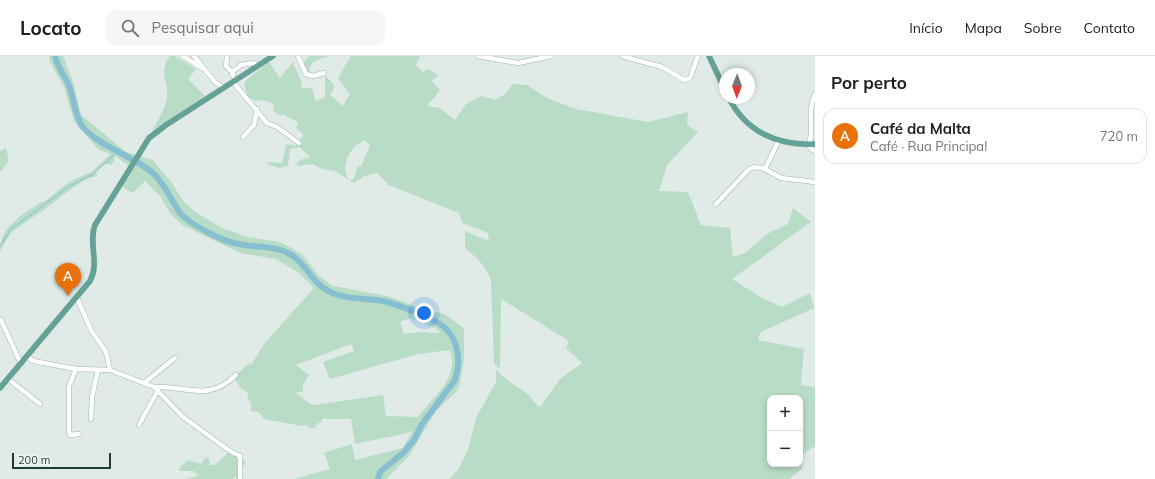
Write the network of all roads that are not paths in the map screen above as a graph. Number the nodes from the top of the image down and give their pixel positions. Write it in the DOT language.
graph roads {
  1 [pos="183,56"];
  2 [pos="194,56"];
  3 [pos="273,56"];
  4 [pos="298,56"];
  5 [pos="478,56"];
  6 [pos="551,56"];
  7 [pos="622,56"];
  8 [pos="698,56"];
  9 [pos="709,56"];
  10 [pos="227,57"];
  11 [pos="257,66"];
  12 [pos="204,67"];
  13 [pos="324,73"];
  14 [pos="233,77"];
  15 [pos="719,77"];
  16 [pos="221,89"];
  17 [pos="815,94"];
  18 [pos="732,104"];
  19 [pos="257,109"];
  20 [pos="243,137"];
  21 [pos="779,140"];
  22 [pos="299,143"];
  23 [pos="812,144"];
  24 [pos="815,151"];
  25 [pos="764,169"];
  26 [pos="815,182"];
  27 [pos="716,204"];
  28 [pos="77,298"];
  29 [pos="1,320"];
  30 [pos="27,356"];
  31 [pos="175,358"];
  32 [pos="21,364"];
  33 [pos="76,369"];
  34 [pos="98,370"];
  35 [pos="110,370"];
  36 [pos="236,375"];
  37 [pos="8,379"];
  38 [pos="144,383"];
  39 [pos="0,388"];
  40 [pos="156,388"];
  41 [pos="40,404"];
  42 [pos="92,420"];
  43 [pos="139,425"];
  44 [pos="80,434"];
  45 [pos="240,479"];
  1 -- 12 [label="street"];
  2 -- 12 [label="street"];
  3 -- 11 [label="main road"];
  4 -- 13 [label="street"];
  5 -- 6 [label="street"];
  7 -- 8 [label="street"];
  9 -- 15 [label="main road"];
  10 -- 14 [label="street"];
  11 -- 14 [label="main road"];
  11 -- 14 [label="street"];
  12 -- 16 [label="street"];
  14 -- 16 [label="main road"];
  14 -- 19 [label="street"];
  16 -- 28 [label="main road"];
  17 -- 23 [label="street"];
  18 -- 21 [label="main road"];
  19 -- 20 [label="street"];
  19 -- 22 [label="street"];
  21 -- 23 [label="main road"];
  21 -- 25 [label="street"];
  23 -- 24 [label="street"];
  25 -- 26 [label="street"];
  25 -- 27 [label="street"];
  28 -- 30 [label="main road"];
  28 -- 35 [label="street"];
  29 -- 32 [label="street"];
  30 -- 32 [label="main road"];
  30 -- 33 [label="street"];
  31 -- 38 [label="street"];
  32 -- 37 [label="main road"];
  33 -- 34 [label="street"];
  33 -- 44 [label="street"];
  34 -- 35 [label="street"];
  34 -- 42 [label="street"];
  35 -- 38 [label="street"];
  36 -- 40 [label="street"];
  37 -- 39 [label="main road"];
  37 -- 41 [label="street"];
  38 -- 40 [label="street"];
  40 -- 43 [label="street"];
  40 -- 45 [label="street"];
}
